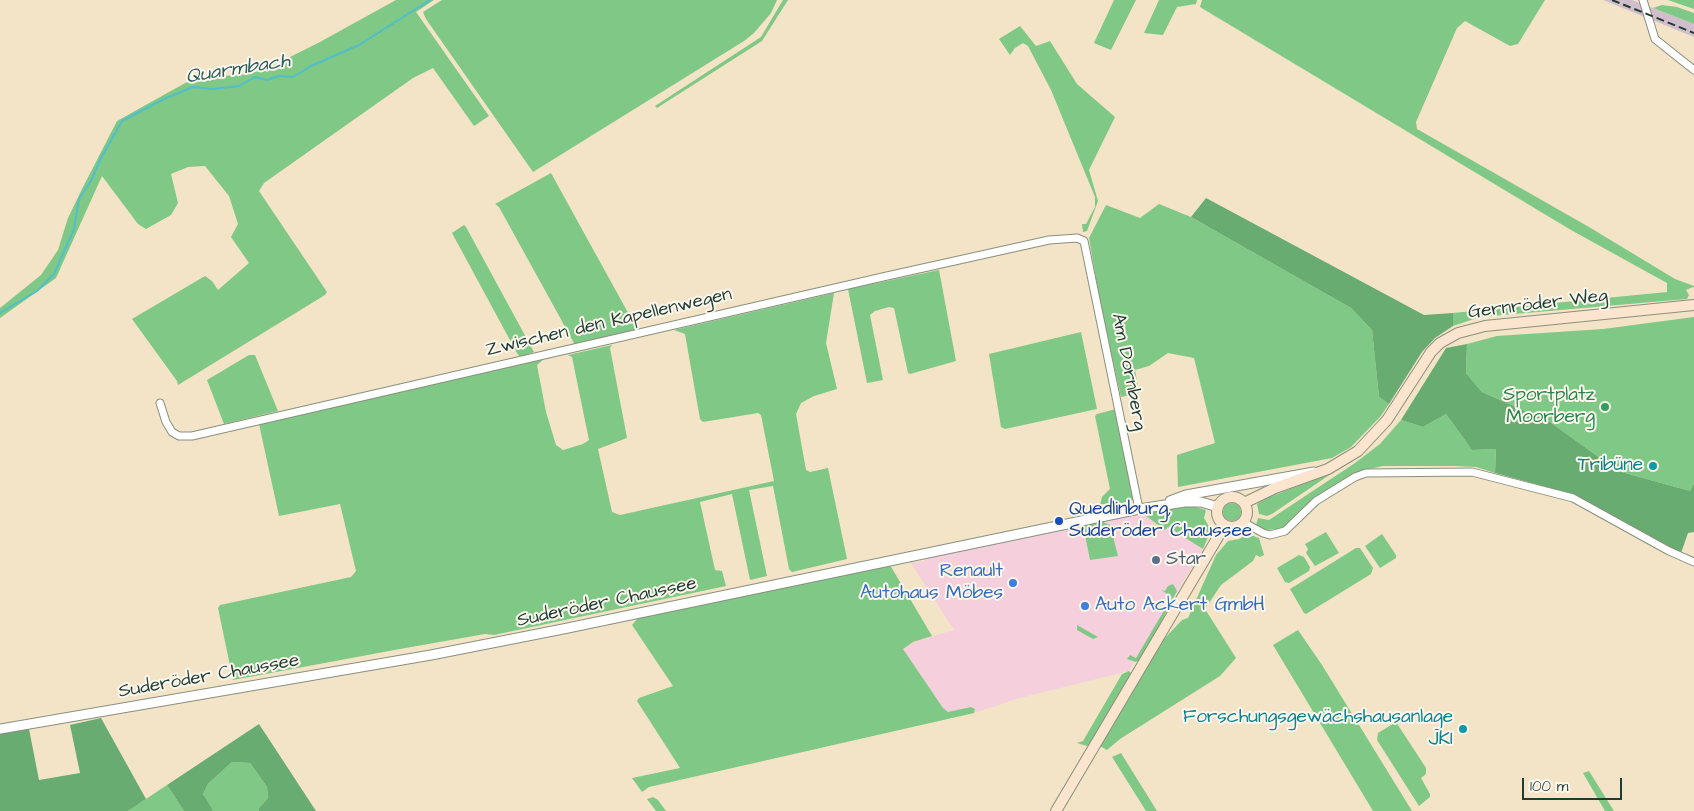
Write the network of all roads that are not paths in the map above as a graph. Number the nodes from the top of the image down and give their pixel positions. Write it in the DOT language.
graph roads {
  1 [pos="1643,0"];
  2 [pos="1694,70"];
  3 [pos="1084,241"];
  4 [pos="1694,305"];
  5 [pos="160,403"];
  6 [pos="1322,472"];
  7 [pos="1244,503"];
  8 [pos="1166,504"];
  9 [pos="1218,507"];
  10 [pos="1139,509"];
  11 [pos="1243,522"];
  12 [pos="1225,525"];
  13 [pos="1694,562"];
  14 [pos="0,729"];
  15 [pos="1056,811"];
  1 -- 2 [label="street"];
  3 -- 5 [label="street, Zwischen den Kapellenwegen"];
  3 -- 10 [label="street, Am Dornberg"];
  4 -- 6 [label="main road, Gernröder Weg"];
  6 -- 7 [label="main road, Gernröder Weg"];
  6 -- 8 [label="street"];
  7 -- 9 [label="main road"];
  7 -- 11 [label="main road"];
  8 -- 9 [label="street, Suderöder Chaussee"];
  8 -- 10 [label="street, Suderöder Chaussee"];
  9 -- 12 [label="main road"];
  10 -- 14 [label="street, Suderöder Chaussee"];
  11 -- 12 [label="main road"];
  11 -- 13 [label="street"];
  12 -- 15 [label="main road"];
}
